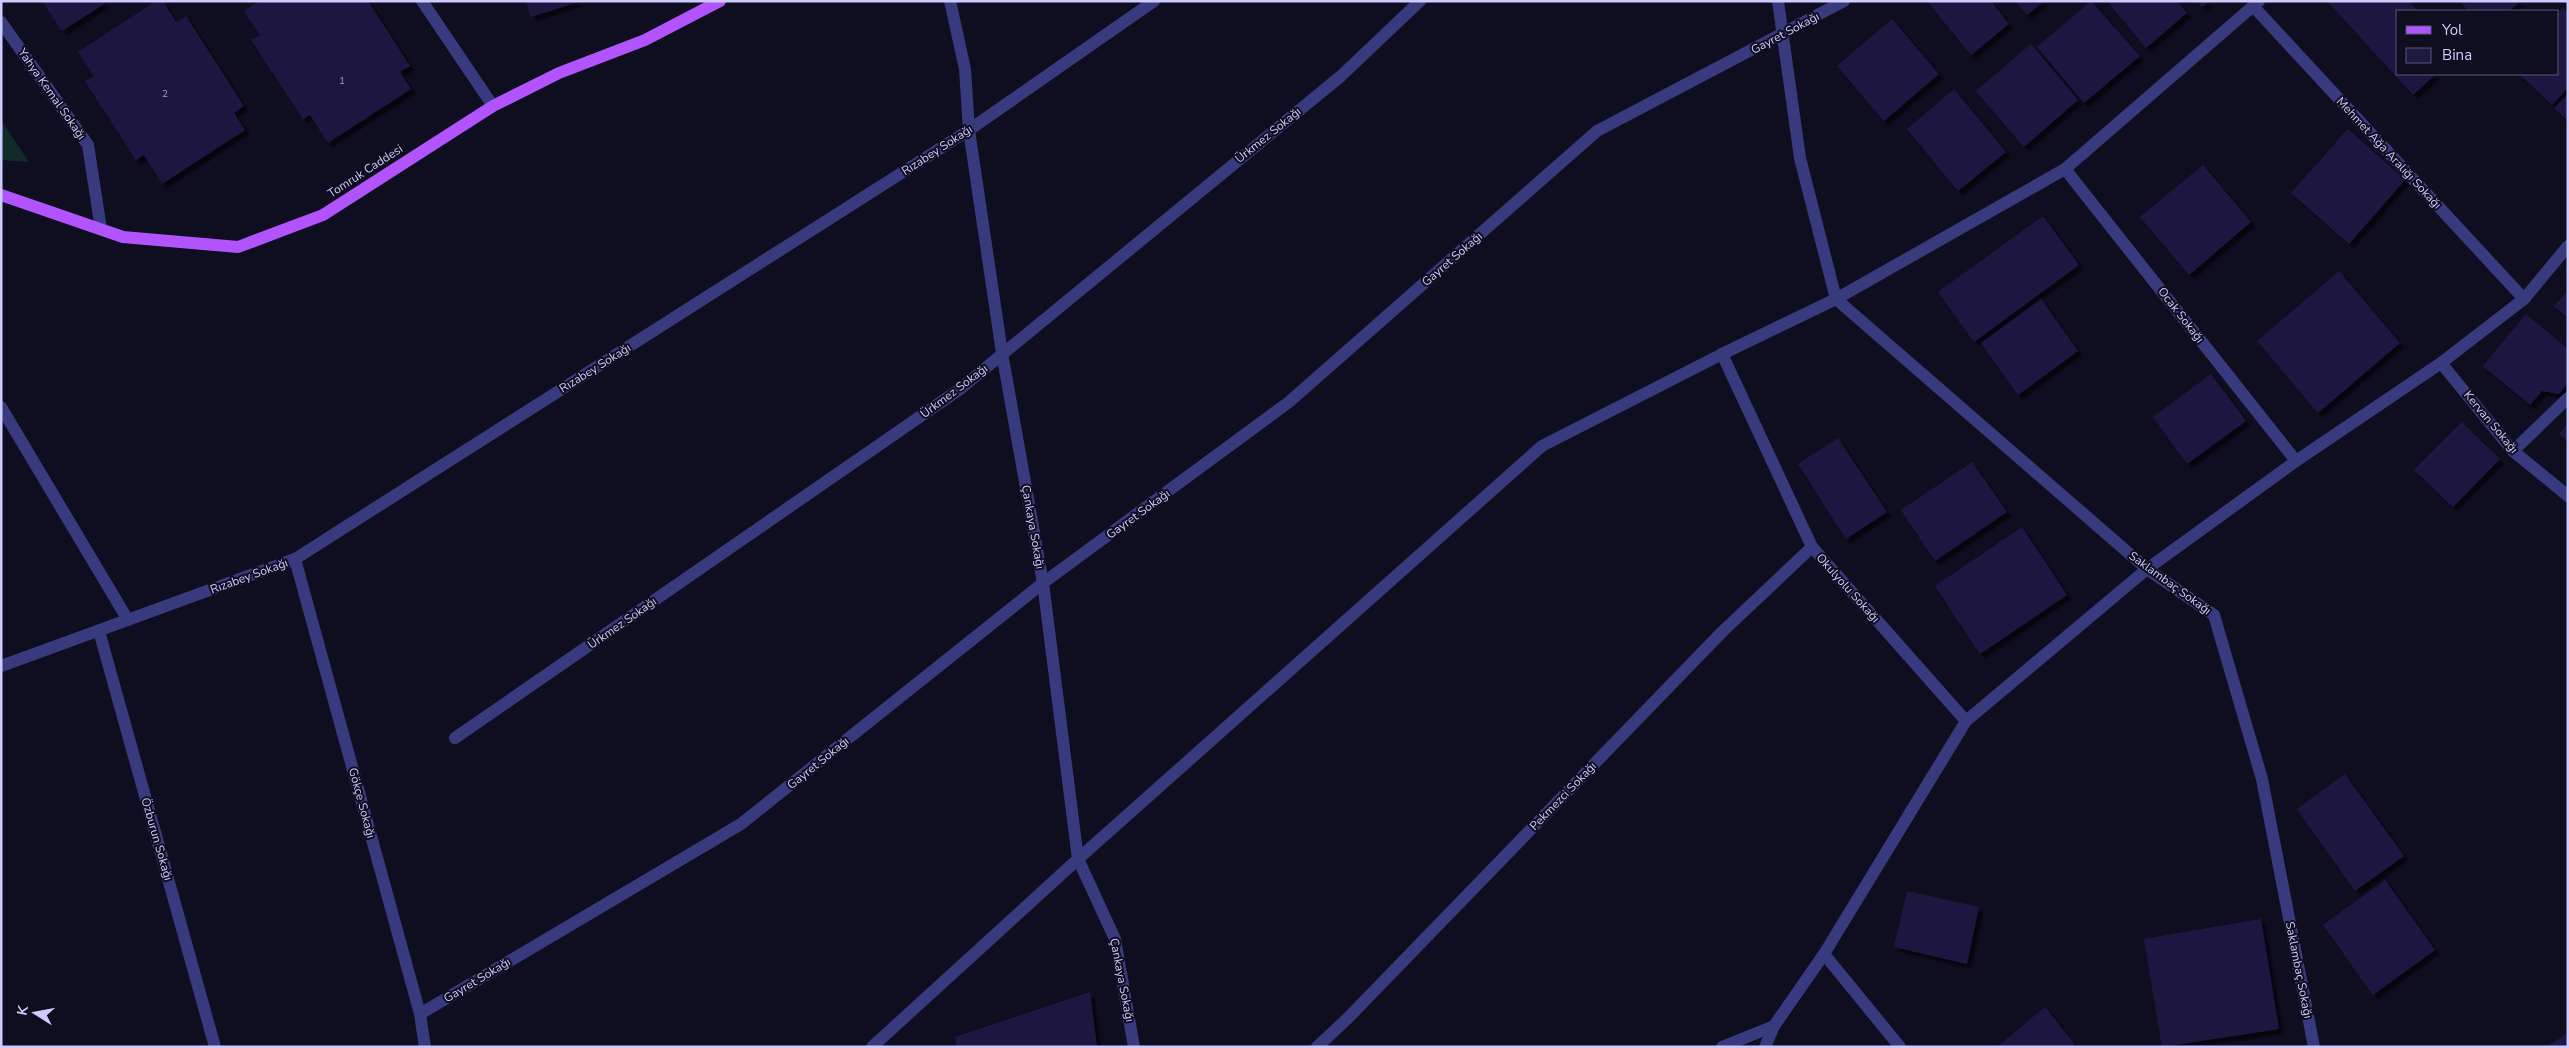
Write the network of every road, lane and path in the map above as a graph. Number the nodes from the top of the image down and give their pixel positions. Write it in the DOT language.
graph roads {
  1 [pos="422,1"];
  2 [pos="720,1"];
  3 [pos="950,1"];
  4 [pos="1154,1"];
  5 [pos="1420,1"];
  6 [pos="1778,1"];
  7 [pos="1844,1"];
  8 [pos="2256,4"];
  9 [pos="1,22"];
  10 [pos="1782,34"];
  11 [pos="493,106"];
  12 [pos="970,130"];
  13 [pos="2066,169"];
  14 [pos="1,195"];
  15 [pos="101,230"];
  16 [pos="2568,246"];
  17 [pos="1836,299"];
  18 [pos="2524,299"];
  19 [pos="1002,354"];
  20 [pos="1722,354"];
  21 [pos="2441,363"];
  22 [pos="2568,398"];
  23 [pos="1,407"];
  24 [pos="2514,451"];
  25 [pos="2296,461"];
  26 [pos="2568,496"];
  27 [pos="1812,547"];
  28 [pos="295,559"];
  29 [pos="2147,569"];
  30 [pos="1043,584"];
  31 [pos="128,620"];
  32 [pos="99,631"];
  33 [pos="1,666"];
  34 [pos="1966,721"];
  35 [pos="455,738"];
  36 [pos="1078,859"];
  37 [pos="1824,954"];
  38 [pos="420,1014"];
  39 [pos="1774,1026"];
  40 [pos="215,1047"];
  41 [pos="425,1047"];
  42 [pos="872,1047"];
  43 [pos="1134,1047"];
  44 [pos="1317,1047"];
  45 [pos="1722,1047"];
  46 [pos="1765,1047"];
  47 [pos="1900,1047"];
  48 [pos="2314,1047"];
  1 -- 11 [label="street"];
  2 -- 11 [label="main road, Tomruk Caddesi"];
  3 -- 12 [label="street, Çankaya Sokağı"];
  4 -- 12 [label="street, Rızabey Sokağı"];
  5 -- 19 [label="street, Ürkmez Sokağı"];
  6 -- 10 [label="street"];
  7 -- 10 [label="street, Gayret Sokağı"];
  8 -- 13 [label="street"];
  8 -- 18 [label="street, Mehmet Ağa Aralığı Sokağı"];
  9 -- 15 [label="street, Yahya Kemal Sokağı"];
  10 -- 17 [label="street"];
  10 -- 30 [label="street, Gayret Sokağı"];
  11 -- 15 [label="main road, Tomruk Caddesi"];
  12 -- 19 [label="street, Çankaya Sokağı"];
  12 -- 28 [label="street, Rızabey Sokağı"];
  13 -- 17 [label="street"];
  13 -- 25 [label="street, Ocak Sokağı"];
  14 -- 15 [label="main road, Tomruk Caddesi"];
  16 -- 18 [label="street"];
  17 -- 20 [label="street"];
  17 -- 29 [label="street, Saklambaç Sokağı"];
  18 -- 21 [label="street"];
  19 -- 30 [label="street, Çankaya Sokağı"];
  19 -- 35 [label="street, Ürkmez Sokağı"];
  20 -- 27 [label="street, Okulyolu Sokağı"];
  20 -- 36 [label="street"];
  21 -- 24 [label="street, Kervan Sokağı"];
  21 -- 25 [label="street"];
  22 -- 24 [label="street"];
  23 -- 31 [label="street"];
  24 -- 26 [label="street, Kervan Sokağı"];
  25 -- 29 [label="street"];
  27 -- 34 [label="street, Okulyolu Sokağı"];
  27 -- 44 [label="street, Pekmezci Sokağı"];
  28 -- 31 [label="street, Rızabey Sokağı"];
  28 -- 38 [label="street, Gökçe Sokağı"];
  29 -- 34 [label="street"];
  29 -- 48 [label="street, Saklambaç Sokağı"];
  30 -- 36 [label="street, Çankaya Sokağı"];
  30 -- 38 [label="street, Gayret Sokağı"];
  31 -- 32 [label="street, Rızabey Sokağı"];
  32 -- 33 [label="street, Rızabey Sokağı"];
  32 -- 40 [label="street, Özburun Sokağı"];
  34 -- 37 [label="street"];
  36 -- 42 [label="street"];
  36 -- 43 [label="street, Çankaya Sokağı"];
  37 -- 39 [label="street"];
  37 -- 47 [label="street"];
  38 -- 41 [label="street, Gökçe Sokağı"];
  39 -- 45 [label="street"];
  39 -- 46 [label="street"];
}
